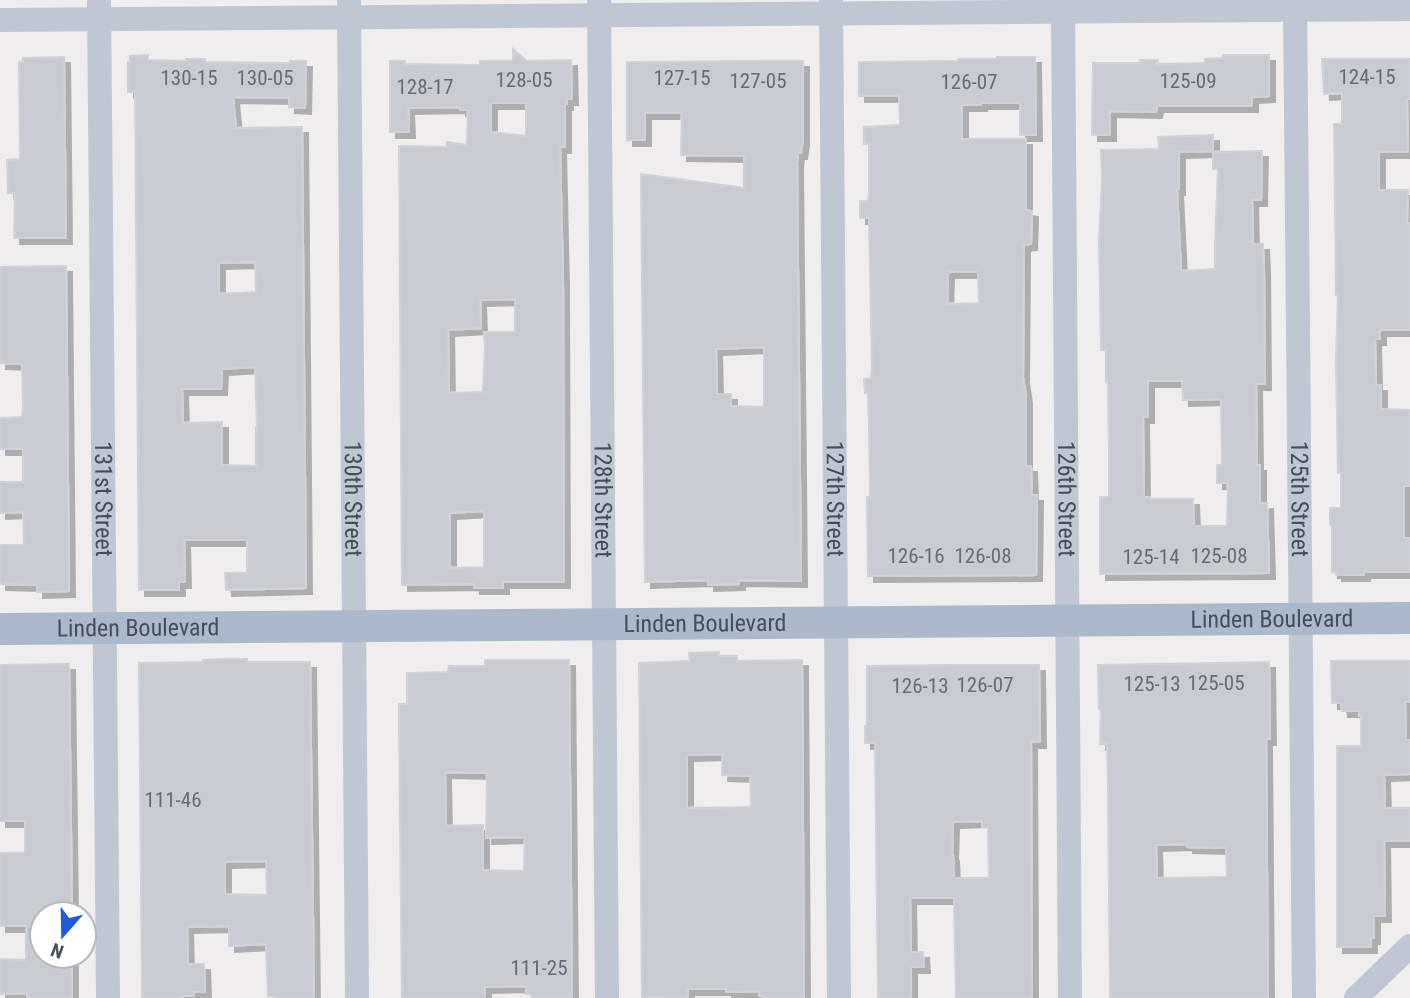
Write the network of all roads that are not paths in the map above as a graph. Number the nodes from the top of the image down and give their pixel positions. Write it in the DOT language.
graph roads {
  1 [pos="1295,5"];
  2 [pos="1063,6"];
  3 [pos="831,7"];
  4 [pos="599,8"];
  5 [pos="350,9"];
  6 [pos="1410,9"];
  7 [pos="99,10"];
  8 [pos="0,20"];
  9 [pos="1410,618"];
  10 [pos="1300,619"];
  11 [pos="1068,621"];
  12 [pos="836,622"];
  13 [pos="604,624"];
  14 [pos="355,626"];
  15 [pos="0,629"];
  16 [pos="104,629"];
  17 [pos="1410,946"];
  18 [pos="108,998"];
  19 [pos="357,998"];
  20 [pos="607,998"];
  21 [pos="839,998"];
  22 [pos="1070,998"];
  23 [pos="1304,998"];
  24 [pos="1356,998"];
  1 -- 2 [label="street"];
  1 -- 6 [label="street"];
  1 -- 10 [label="street, 125th Street"];
  2 -- 3 [label="street"];
  2 -- 11 [label="street, 126th Street"];
  3 -- 4 [label="street"];
  3 -- 12 [label="street, 127th Street"];
  4 -- 5 [label="street"];
  4 -- 13 [label="street, 128th Street"];
  5 -- 7 [label="street"];
  5 -- 14 [label="street, 130th Street"];
  7 -- 8 [label="street"];
  7 -- 16 [label="street, 131st Street"];
  9 -- 10 [label="main road, Linden Boulevard"];
  10 -- 11 [label="main road, Linden Boulevard"];
  10 -- 23 [label="street, 125th Street"];
  11 -- 12 [label="main road, Linden Boulevard"];
  11 -- 22 [label="street, 126th Street"];
  12 -- 13 [label="main road, Linden Boulevard"];
  12 -- 21 [label="street, 127th Street"];
  13 -- 14 [label="main road, Linden Boulevard"];
  13 -- 20 [label="street, 128th Street"];
  14 -- 16 [label="main road, Linden Boulevard"];
  14 -- 19 [label="street, 130th Street"];
  15 -- 16 [label="main road, Linden Boulevard"];
  16 -- 18 [label="street, 131st Street"];
  17 -- 24 [label="street"];
}
